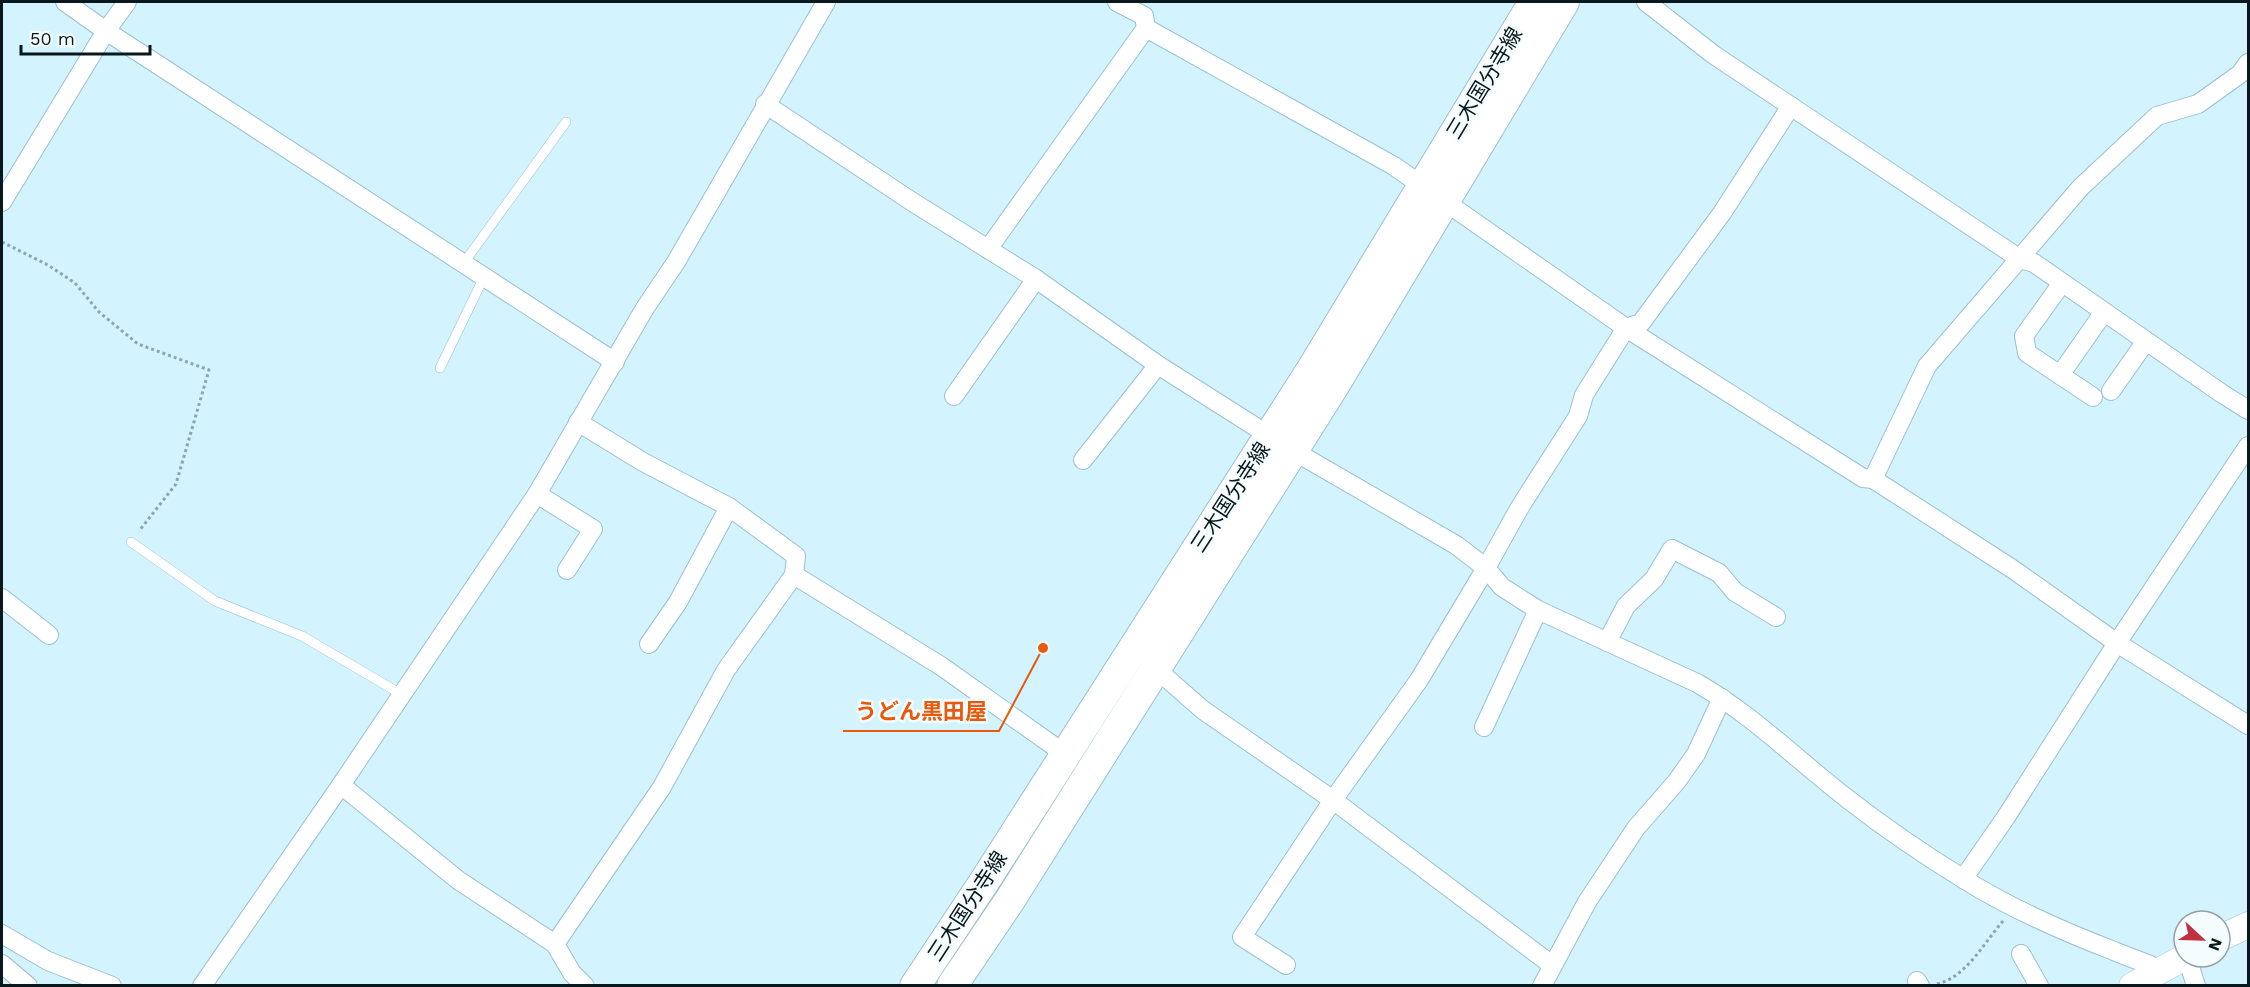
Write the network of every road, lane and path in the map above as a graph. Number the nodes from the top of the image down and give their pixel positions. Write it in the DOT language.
graph roads {
  1 [pos="65,2"];
  2 [pos="127,2"];
  3 [pos="1118,2"];
  4 [pos="1534,2"];
  5 [pos="1564,2"];
  6 [pos="1646,2"];
  7 [pos="822,3"];
  8 [pos="1146,28"];
  9 [pos="106,32"];
  10 [pos="2248,63"];
  11 [pos="765,104"];
  12 [pos="1791,106"];
  13 [pos="566,122"];
  14 [pos="1433,194"];
  15 [pos="2,202"];
  16 [pos="2,242"];
  17 [pos="988,249"];
  18 [pos="2020,259"];
  19 [pos="463,264"];
  20 [pos="484,277"];
  21 [pos="1036,279"];
  22 [pos="2062,283"];
  23 [pos="2104,312"];
  24 [pos="1626,328"];
  25 [pos="2146,341"];
  26 [pos="615,362"];
  27 [pos="1158,365"];
  28 [pos="440,368"];
  29 [pos="2060,375"];
  30 [pos="2111,391"];
  31 [pos="954,396"];
  32 [pos="2093,397"];
  33 [pos="2248,410"];
  34 [pos="578,422"];
  35 [pos="1281,442"];
  36 [pos="2248,446"];
  37 [pos="1083,460"];
  38 [pos="1873,479"];
  39 [pos="537,494"];
  40 [pos="729,507"];
  41 [pos="131,542"];
  42 [pos="1486,568"];
  43 [pos="567,570"];
  44 [pos="794,575"];
  45 [pos="2,598"];
  46 [pos="1538,610"];
  47 [pos="1776,617"];
  48 [pos="49,635"];
  49 [pos="1607,642"];
  50 [pos="2117,643"];
  51 [pos="649,644"];
  52 [pos="1155,668"];
  53 [pos="401,694"];
  54 [pos="1722,698"];
  55 [pos="2248,725"];
  56 [pos="1484,727"];
  57 [pos="1065,754"];
  58 [pos="341,785"];
  59 [pos="1333,800"];
  60 [pos="1963,879"];
  61 [pos="2016,908"];
  62 [pos="2248,925"];
  63 [pos="2232,933"];
  64 [pos="2,934"];
  65 [pos="555,944"];
  66 [pos="2021,954"];
  67 [pos="2,964"];
  68 [pos="2172,964"];
  69 [pos="1286,965"];
  70 [pos="1552,965"];
  71 [pos="2190,969"];
  72 [pos="2161,970"];
  73 [pos="1918,983"];
  74 [pos="28,986"];
  75 [pos="112,986"];
  76 [pos="202,986"];
  77 [pos="585,986"];
  78 [pos="915,986"];
  79 [pos="952,986"];
  80 [pos="1542,986"];
  81 [pos="2039,986"];
  82 [pos="2132,986"];
  83 [pos="2196,986"];
  1 -- 9 [label="street"];
  2 -- 9 [label="street"];
  3 -- 8 [label="street"];
  4 -- 14 [label="main road, 三木国分寺線"];
  5 -- 14 [label="main road, 三木国分寺線"];
  6 -- 12 [label="street"];
  7 -- 11 [label="street"];
  8 -- 14 [label="street"];
  8 -- 17 [label="street"];
  9 -- 15 [label="street"];
  9 -- 19 [label="street"];
  10 -- 18 [label="street"];
  11 -- 17 [label="street"];
  11 -- 26 [label="street"];
  12 -- 18 [label="street"];
  12 -- 24 [label="street"];
  13 -- 19 [label="lane"];
  14 -- 24 [label="street"];
  14 -- 35 [label="main road, 三木国分寺線"];
  16 -- 41 [label="path"];
  17 -- 21 [label="street"];
  18 -- 22 [label="street"];
  18 -- 38 [label="street"];
  19 -- 20 [label="street"];
  20 -- 26 [label="street"];
  20 -- 28 [label="lane"];
  21 -- 27 [label="street"];
  21 -- 31 [label="street"];
  22 -- 23 [label="street"];
  22 -- 29 [label="street"];
  23 -- 25 [label="street"];
  23 -- 29 [label="street"];
  24 -- 38 [label="street"];
  24 -- 42 [label="street"];
  25 -- 30 [label="street"];
  25 -- 33 [label="street"];
  26 -- 34 [label="street"];
  27 -- 35 [label="street"];
  27 -- 37 [label="street"];
  29 -- 32 [label="street"];
  34 -- 39 [label="street"];
  34 -- 40 [label="street"];
  35 -- 42 [label="street"];
  35 -- 52 [label="main road, 三木国分寺線"];
  35 -- 57 [label="main road, 三木国分寺線"];
  36 -- 50 [label="street"];
  38 -- 50 [label="street"];
  39 -- 43 [label="street"];
  39 -- 53 [label="street"];
  40 -- 44 [label="street"];
  40 -- 51 [label="street"];
  41 -- 53 [label="lane"];
  42 -- 46 [label="street"];
  42 -- 59 [label="street"];
  44 -- 57 [label="street"];
  44 -- 65 [label="street"];
  45 -- 48 [label="street"];
  46 -- 49 [label="street"];
  46 -- 56 [label="street"];
  47 -- 49 [label="street"];
  49 -- 54 [label="street"];
  50 -- 55 [label="street"];
  50 -- 60 [label="street"];
  52 -- 59 [label="street"];
  52 -- 79 [label="main road, 三木国分寺線"];
  53 -- 58 [label="street"];
  54 -- 60 [label="street"];
  54 -- 70 [label="street"];
  57 -- 78 [label="main road, 三木国分寺線"];
  58 -- 65 [label="street"];
  58 -- 76 [label="street"];
  59 -- 69 [label="street"];
  59 -- 70 [label="street"];
  60 -- 61 [label="street"];
  61 -- 72 [label="street"];
  61 -- 73 [label="path"];
  62 -- 63 [label="main road"];
  64 -- 75 [label="street"];
  65 -- 77 [label="street"];
  66 -- 81 [label="street"];
  67 -- 74 [label="street"];
  68 -- 72 [label="main road"];
  70 -- 80 [label="street"];
  71 -- 83 [label="street"];
  72 -- 82 [label="main road"];
}
